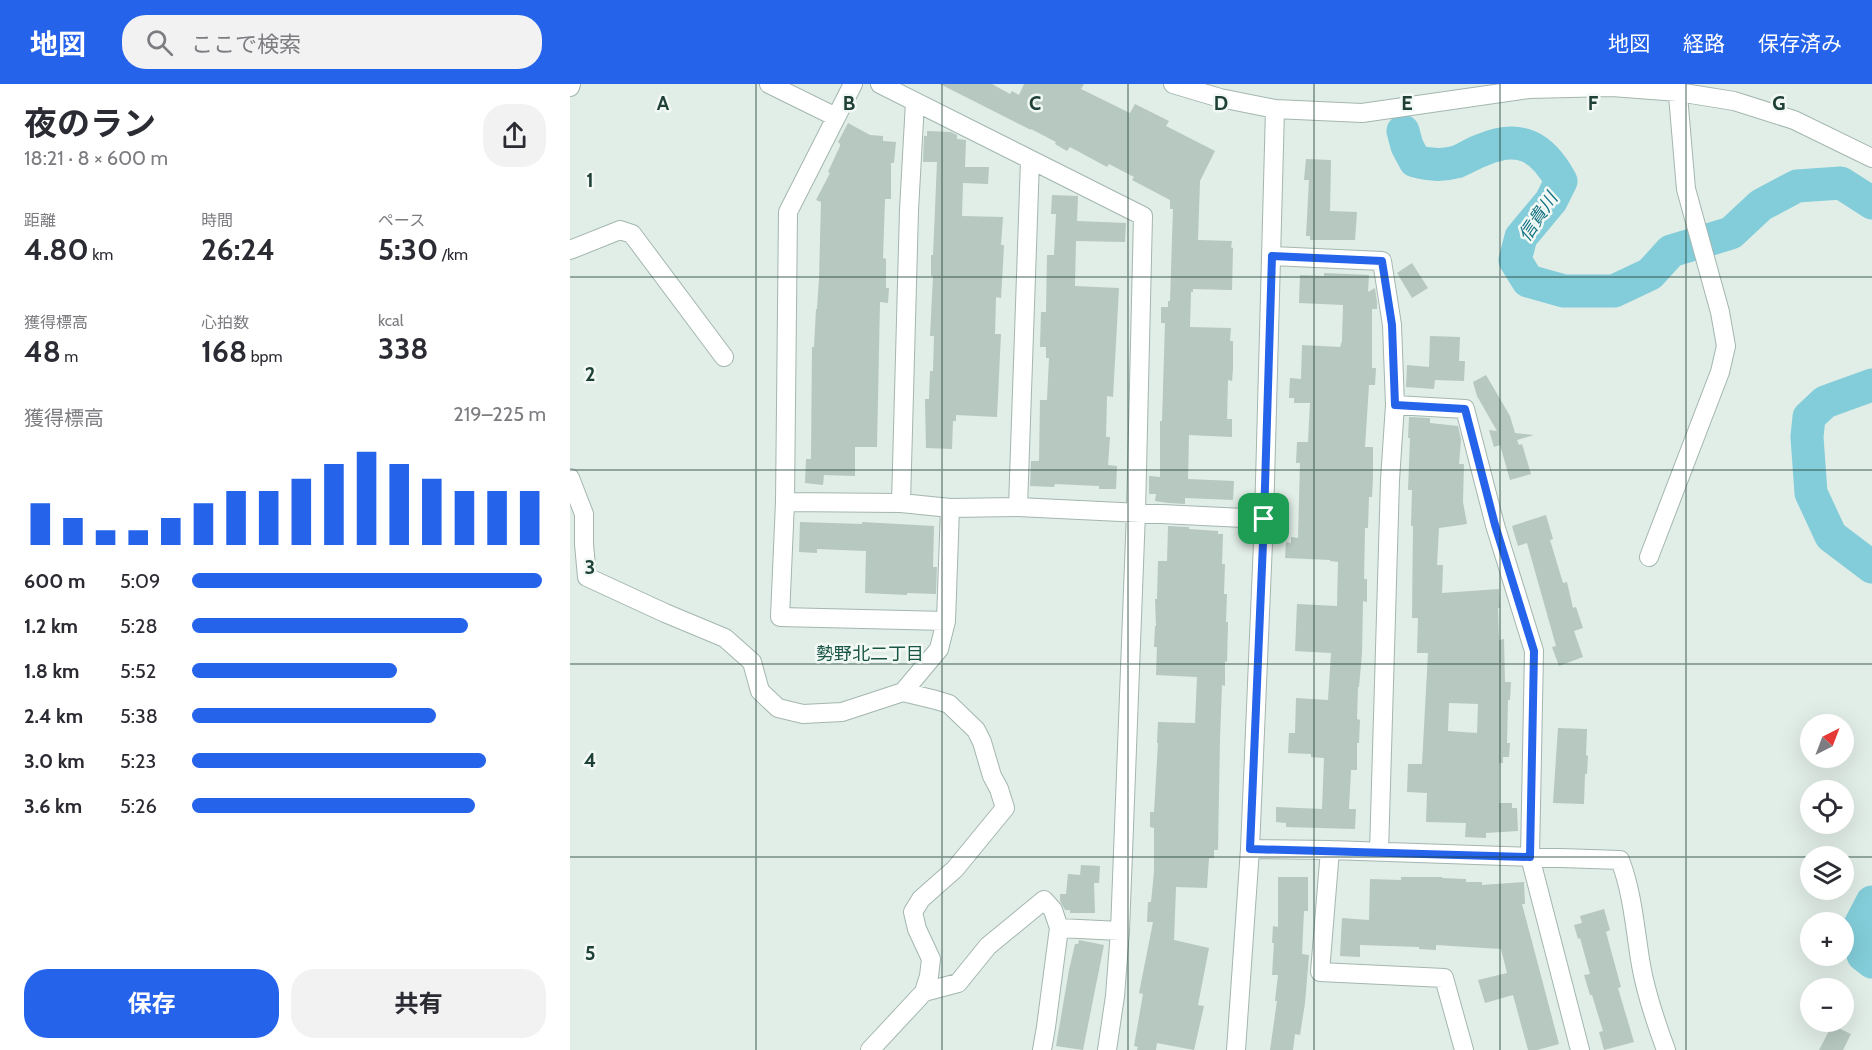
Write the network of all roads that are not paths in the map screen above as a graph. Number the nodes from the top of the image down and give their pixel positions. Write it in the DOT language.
graph roads {
  1 [pos="769,84"];
  2 [pos="853,84"];
  3 [pos="880,84"];
  4 [pos="1173,84"];
  5 [pos="1677,88"];
  6 [pos="915,102"];
  7 [pos="1275,109"];
  8 [pos="836,117"];
  9 [pos="1872,158"];
  10 [pos="1029,160"];
  11 [pos="570,250"];
  12 [pos="1272,256"];
  13 [pos="724,357"];
  14 [pos="1395,405"];
  15 [pos="570,478"];
  16 [pos="785,502"];
  17 [pos="901,503"];
  18 [pos="950,507"];
  19 [pos="1018,507"];
  20 [pos="1136,512"];
  21 [pos="1264,519"];
  22 [pos="1649,557"];
  23 [pos="946,621"];
  24 [pos="903,692"];
  25 [pos="1250,849"];
  26 [pos="1330,850"];
  27 [pos="1378,852"];
  28 [pos="1530,857"];
  29 [pos="1059,928"];
  30 [pos="1120,931"];
  31 [pos="924,992"];
  32 [pos="870,1050"];
  33 [pos="1042,1050"];
  34 [pos="1107,1050"];
  35 [pos="1236,1050"];
  36 [pos="1464,1050"];
  37 [pos="1580,1050"];
  38 [pos="1666,1050"];
  1 -- 8 [label="street"];
  2 -- 8 [label="street"];
  3 -- 6 [label="street"];
  4 -- 7 [label="street"];
  5 -- 7 [label="street"];
  5 -- 9 [label="street"];
  5 -- 22 [label="street"];
  6 -- 10 [label="street"];
  6 -- 17 [label="street"];
  7 -- 12 [label="street"];
  8 -- 16 [label="street"];
  10 -- 19 [label="street"];
  10 -- 20 [label="street"];
  11 -- 13 [label="street"];
  12 -- 14 [label="street"];
  12 -- 21 [label="street"];
  14 -- 27 [label="street"];
  14 -- 28 [label="street"];
  15 -- 24 [label="street"];
  16 -- 17 [label="street"];
  16 -- 23 [label="street"];
  17 -- 18 [label="street"];
  18 -- 19 [label="street"];
  18 -- 23 [label="street"];
  19 -- 20 [label="street"];
  20 -- 21 [label="street"];
  20 -- 30 [label="street"];
  21 -- 25 [label="street"];
  23 -- 24 [label="street"];
  24 -- 31 [label="street"];
  25 -- 26 [label="street"];
  25 -- 35 [label="street"];
  26 -- 27 [label="street"];
  26 -- 36 [label="street"];
  27 -- 28 [label="street"];
  28 -- 37 [label="street"];
  28 -- 38 [label="street"];
  29 -- 30 [label="street"];
  29 -- 31 [label="street"];
  29 -- 33 [label="street"];
  30 -- 34 [label="street"];
  31 -- 32 [label="street"];
}
